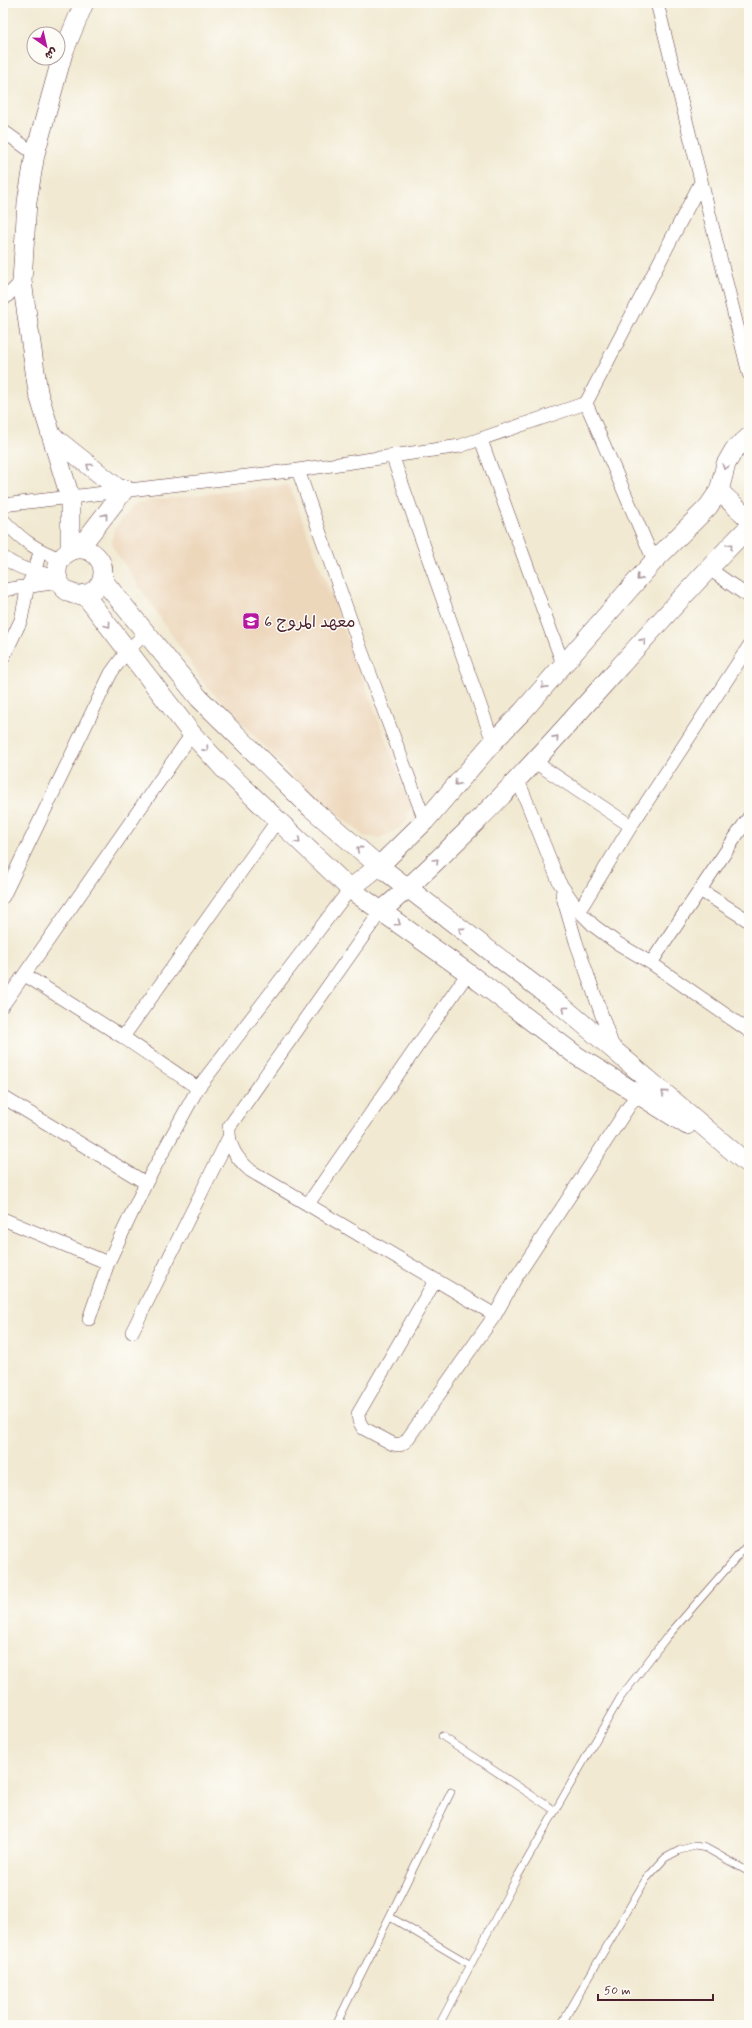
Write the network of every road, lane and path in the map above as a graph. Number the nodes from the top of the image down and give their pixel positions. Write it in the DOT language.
graph roads {
  1 [pos="84,3"];
  2 [pos="657,3"];
  3 [pos="4,133"];
  4 [pos="35,154"];
  5 [pos="701,182"];
  6 [pos="22,281"];
  7 [pos="3,300"];
  8 [pos="749,374"];
  9 [pos="586,402"];
  10 [pos="51,435"];
  11 [pos="749,437"];
  12 [pos="480,440"];
  13 [pos="392,455"];
  14 [pos="298,470"];
  15 [pos="123,490"];
  16 [pos="719,491"];
  17 [pos="70,500"];
  18 [pos="3,505"];
  19 [pos="749,519"];
  20 [pos="3,520"];
  21 [pos="749,529"];
  22 [pos="40,552"];
  23 [pos="3,557"];
  24 [pos="70,560"];
  25 [pos="654,561"];
  26 [pos="708,568"];
  27 [pos="34,573"];
  28 [pos="102,579"];
  29 [pos="28,585"];
  30 [pos="3,590"];
  31 [pos="84,594"];
  32 [pos="749,597"];
  33 [pos="145,634"];
  34 [pos="749,646"];
  35 [pos="127,651"];
  36 [pos="3,658"];
  37 [pos="563,664"];
  38 [pos="192,734"];
  39 [pos="493,742"];
  40 [pos="535,762"];
  41 [pos="518,780"];
  42 [pos="749,817"];
  43 [pos="277,821"];
  44 [pos="425,821"];
  45 [pos="631,826"];
  46 [pos="379,866"];
  47 [pos="559,882"];
  48 [pos="350,889"];
  49 [pos="408,889"];
  50 [pos="700,890"];
  51 [pos="3,897"];
  52 [pos="380,911"];
  53 [pos="579,911"];
  54 [pos="749,921"];
  55 [pos="651,963"];
  56 [pos="468,973"];
  57 [pos="25,975"];
  58 [pos="3,1005"];
  59 [pos="749,1031"];
  60 [pos="123,1037"];
  61 [pos="615,1050"];
  62 [pos="647,1078"];
  63 [pos="198,1088"];
  64 [pos="637,1094"];
  65 [pos="3,1097"];
  66 [pos="228,1139"];
  67 [pos="742,1160"];
  68 [pos="146,1183"];
  69 [pos="308,1204"];
  70 [pos="3,1219"];
  71 [pos="108,1263"];
  72 [pos="436,1281"];
  73 [pos="495,1315"];
  74 [pos="90,1319"];
  75 [pos="132,1332"];
  76 [pos="749,1543"];
  77 [pos="442,1736"];
  78 [pos="451,1792"];
  79 [pos="554,1810"];
  80 [pos="749,1872"];
  81 [pos="390,1917"];
  82 [pos="471,1965"];
  83 [pos="336,2025"];
  84 [pos="439,2025"];
  85 [pos="561,2025"];
  1 -- 4 [label="street"];
  2 -- 5 [label="street"];
  3 -- 4 [label="street"];
  4 -- 6 [label="street"];
  5 -- 8 [label="street"];
  5 -- 9 [label="street"];
  6 -- 7 [label="street"];
  6 -- 10 [label="street"];
  9 -- 12 [label="street"];
  9 -- 25 [label="street"];
  15 -- 10 [label="street, one-way"];
  10 -- 17 [label="street"];
  11 -- 16 [label="street, one-way"];
  12 -- 13 [label="street"];
  12 -- 37 [label="street"];
  13 -- 14 [label="street"];
  13 -- 39 [label="street"];
  14 -- 15 [label="street"];
  14 -- 44 [label="street"];
  15 -- 17 [label="street"];
  24 -- 15 [label="street, one-way"];
  16 -- 19 [label="street"];
  16 -- 25 [label="street"];
  17 -- 18 [label="street"];
  17 -- 24 [label="street"];
  20 -- 22 [label="street"];
  26 -- 21 [label="street, one-way"];
  22 -- 24 [label="street"];
  22 -- 27 [label="street"];
  23 -- 27 [label="street"];
  24 -- 27 [label="street"];
  24 -- 28 [label="street"];
  24 -- 29 [label="street"];
  24 -- 31 [label="street"];
  25 -- 37 [label="street, one-way"];
  26 -- 32 [label="street"];
  40 -- 26 [label="street, one-way"];
  27 -- 29 [label="street"];
  28 -- 31 [label="street"];
  28 -- 33 [label="street"];
  29 -- 30 [label="street"];
  29 -- 36 [label="street"];
  31 -- 35 [label="street, one-way"];
  33 -- 35 [label="street"];
  46 -- 33 [label="street, one-way"];
  34 -- 45 [label="street"];
  35 -- 38 [label="street"];
  35 -- 51 [label="street"];
  37 -- 39 [label="street, one-way"];
  38 -- 43 [label="street, one-way"];
  38 -- 57 [label="street"];
  39 -- 44 [label="street, one-way"];
  40 -- 41 [label="street"];
  40 -- 45 [label="street"];
  41 -- 47 [label="street"];
  49 -- 41 [label="street, one-way"];
  42 -- 50 [label="street"];
  43 -- 48 [label="street, one-way"];
  43 -- 60 [label="street"];
  44 -- 46 [label="street"];
  45 -- 53 [label="street"];
  46 -- 48 [label="street"];
  46 -- 49 [label="street"];
  47 -- 53 [label="street"];
  47 -- 61 [label="street"];
  48 -- 52 [label="street"];
  48 -- 63 [label="street"];
  49 -- 52 [label="street"];
  61 -- 49 [label="street, one-way"];
  50 -- 54 [label="street"];
  50 -- 55 [label="street"];
  52 -- 56 [label="street, one-way"];
  52 -- 66 [label="street"];
  53 -- 55 [label="street"];
  55 -- 59 [label="street"];
  56 -- 64 [label="street"];
  56 -- 69 [label="street"];
  57 -- 58 [label="street"];
  57 -- 60 [label="street"];
  60 -- 63 [label="street"];
  61 -- 62 [label="street"];
  62 -- 64 [label="street"];
  67 -- 62 [label="street, one-way"];
  63 -- 68 [label="street"];
  64 -- 67 [label="street"];
  64 -- 73 [label="street"];
  65 -- 68 [label="street"];
  66 -- 69 [label="street"];
  66 -- 75 [label="street"];
  68 -- 71 [label="street"];
  69 -- 72 [label="street"];
  70 -- 71 [label="street"];
  71 -- 74 [label="street"];
  72 -- 73 [label="street"];
  72 -- 73 [label="street"];
  76 -- 79 [label="lane"];
  77 -- 79 [label="lane"];
  78 -- 81 [label="lane"];
  79 -- 82 [label="lane"];
  80 -- 85 [label="lane"];
  81 -- 82 [label="lane"];
  81 -- 83 [label="lane"];
  82 -- 84 [label="lane"];
}
